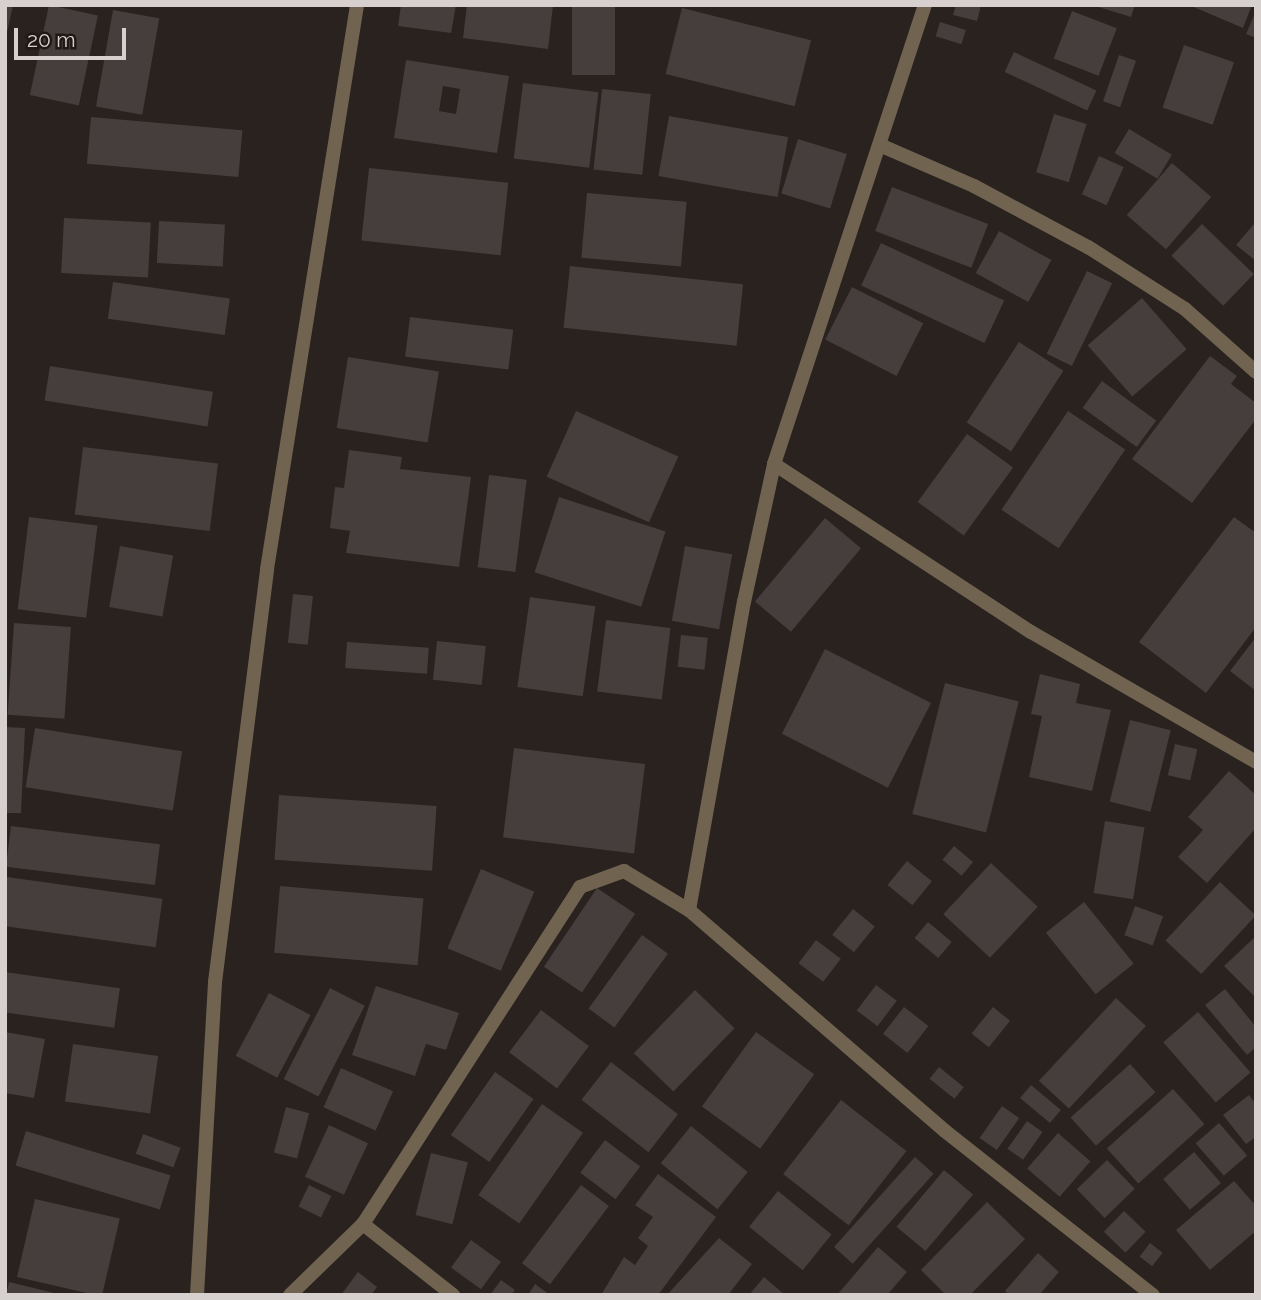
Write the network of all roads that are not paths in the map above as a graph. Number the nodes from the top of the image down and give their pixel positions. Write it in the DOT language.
graph roads {
  1 [pos="357,5"];
  2 [pos="925,5"];
  3 [pos="882,146"];
  4 [pos="1256,372"];
  5 [pos="774,464"];
  6 [pos="1256,762"];
  7 [pos="689,910"];
  8 [pos="363,1224"];
  9 [pos="197,1295"];
  10 [pos="290,1295"];
  11 [pos="453,1295"];
  12 [pos="1153,1295"];
  1 -- 9 [label="street"];
  2 -- 3 [label="street"];
  3 -- 4 [label="street"];
  3 -- 5 [label="street"];
  5 -- 6 [label="street"];
  5 -- 7 [label="street"];
  7 -- 8 [label="street"];
  7 -- 12 [label="street"];
  8 -- 10 [label="street"];
  8 -- 11 [label="street"];
}
